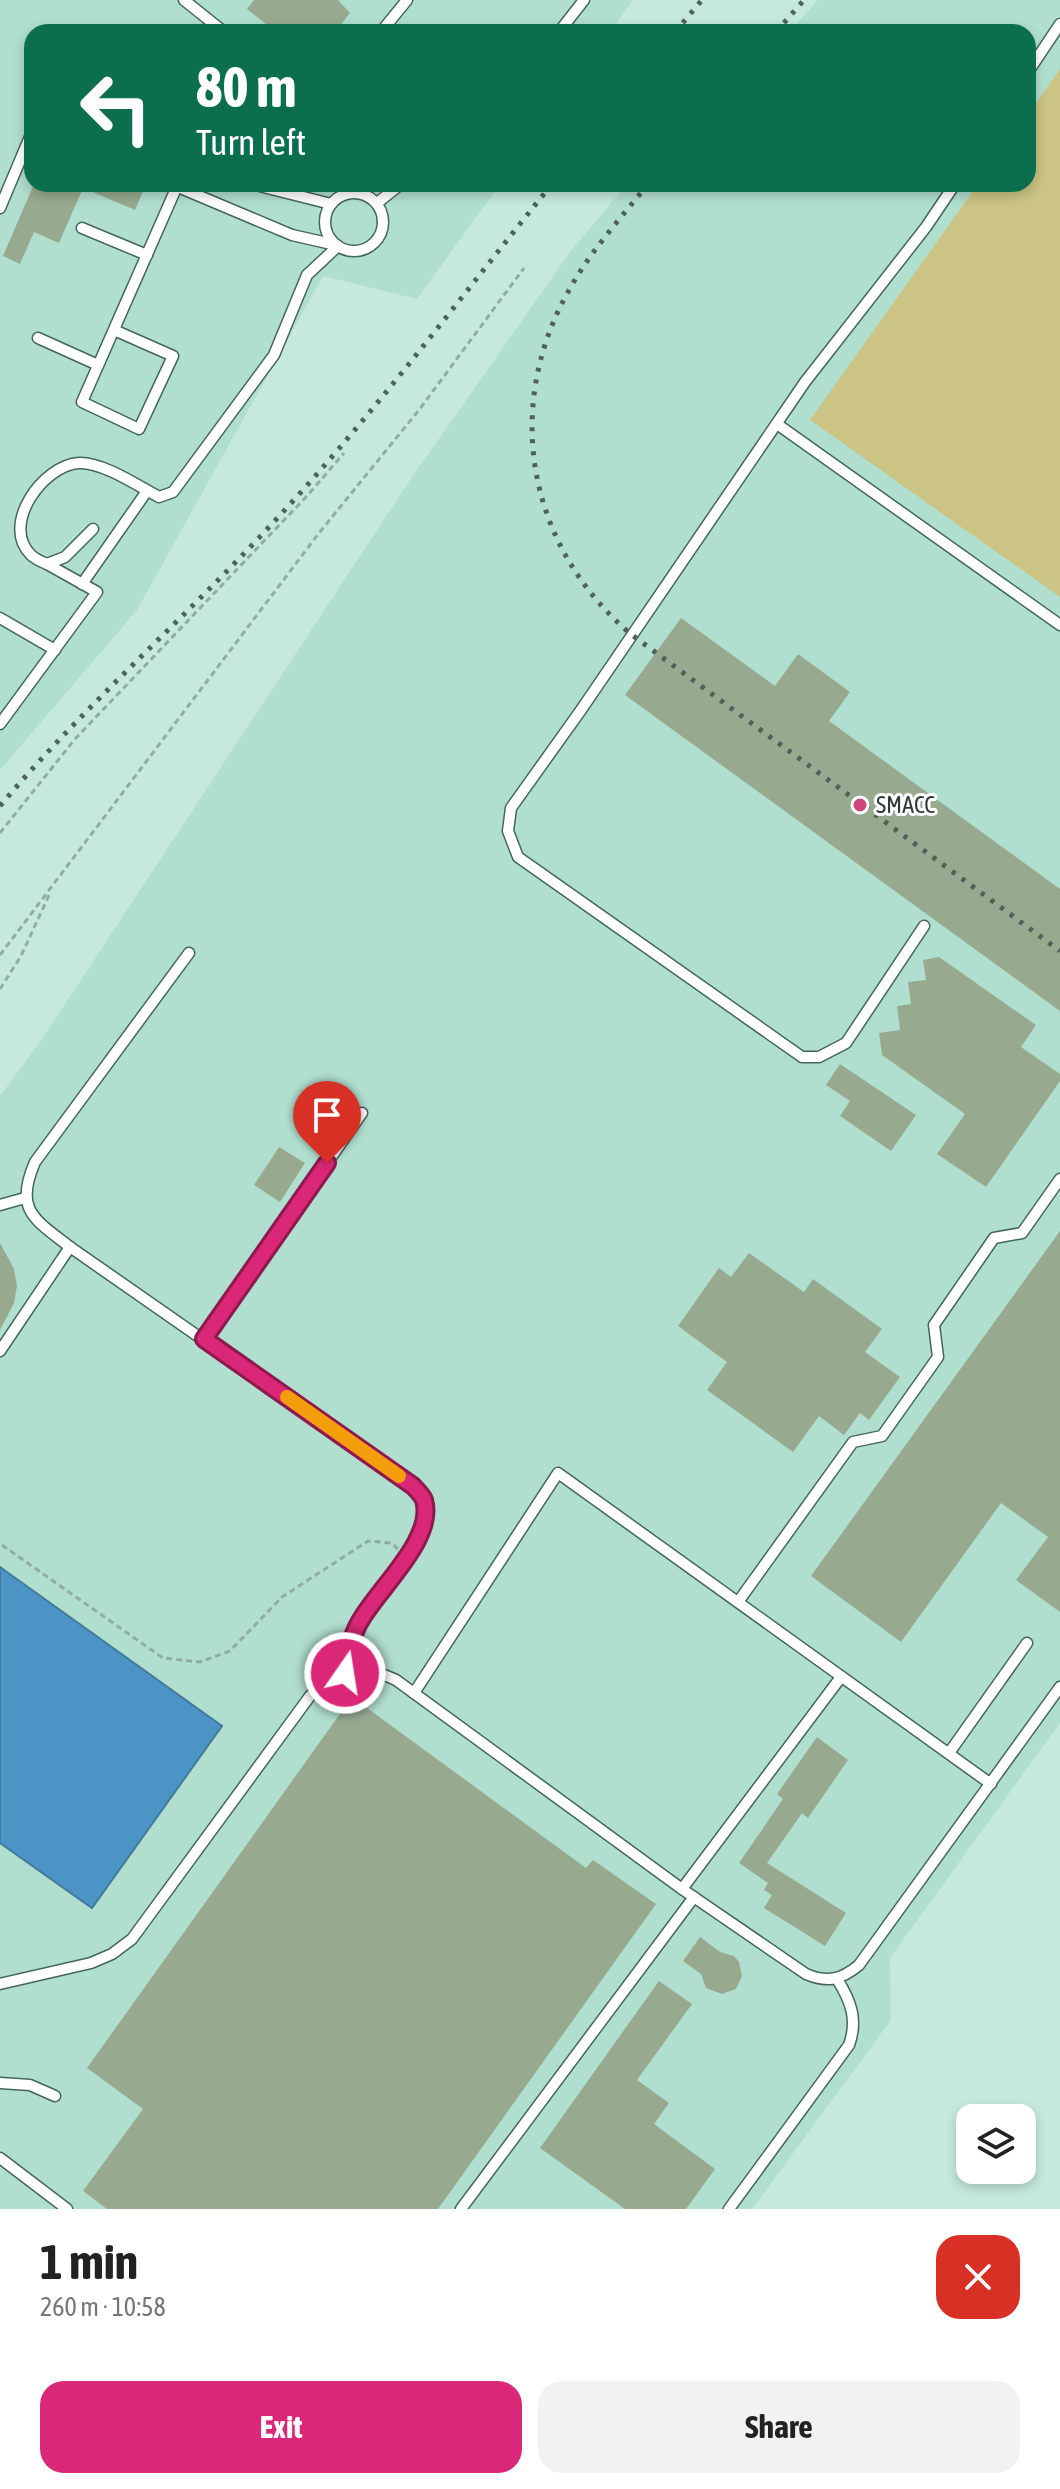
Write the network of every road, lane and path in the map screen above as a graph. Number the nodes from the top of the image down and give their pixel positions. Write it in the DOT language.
graph roads {
  1 [pos="184,0"];
  2 [pos="407,0"];
  3 [pos="584,0"];
  4 [pos="214,24"];
  5 [pos="388,24"];
  6 [pos="565,24"];
  7 [pos="1060,24"];
  8 [pos="1036,60"];
  9 [pos="24,151"];
  10 [pos="175,192"];
  11 [pos="192,192"];
  12 [pos="284,192"];
  13 [pos="391,192"];
  14 [pos="950,192"];
  15 [pos="377,203"];
  16 [pos="1,204"];
  17 [pos="331,204"];
  18 [pos="82,228"];
  19 [pos="338,246"];
  20 [pos="147,255"];
  21 [pos="524,268"];
  22 [pos="114,330"];
  23 [pos="38,338"];
  24 [pos="98,365"];
  25 [pos="777,424"];
  26 [pos="344,453"];
  27 [pos="147,491"];
  28 [pos="93,529"];
  29 [pos="47,564"];
  30 [pos="82,584"];
  31 [pos="0,618"];
  32 [pos="1060,625"];
  33 [pos="55,650"];
  34 [pos="0,724"];
  35 [pos="0,833"];
  36 [pos="53,887"];
  37 [pos="924,926"];
  38 [pos="189,953"];
  39 [pos="0,955"];
  40 [pos="0,989"];
  41 [pos="362,1113"];
  42 [pos="1060,1179"];
  43 [pos="25,1198"];
  44 [pos="0,1205"];
  45 [pos="70,1247"];
  46 [pos="204,1339"];
  47 [pos="0,1351"];
  48 [pos="2,1545"];
  49 [pos="407,1557"];
  50 [pos="738,1602"];
  51 [pos="1027,1643"];
  52 [pos="345,1673"];
  53 [pos="841,1677"];
  54 [pos="1060,1687"];
  55 [pos="414,1693"];
  56 [pos="949,1753"];
  57 [pos="991,1784"];
  58 [pos="682,1889"];
  59 [pos="694,1897"];
  60 [pos="837,1979"];
  61 [pos="0,1984"];
  62 [pos="0,2083"];
  63 [pos="55,2096"];
  64 [pos="0,2158"];
  65 [pos="67,2209"];
  66 [pos="461,2209"];
  67 [pos="729,2209"];
  1 -- 4 [label="lane"];
  2 -- 5 [label="lane"];
  3 -- 6 [label="lane"];
  7 -- 8 [label="lane"];
  9 -- 16 [label="lane"];
  10 -- 20 [label="lane"];
  11 -- 19 [label="lane"];
  12 -- 17 [label="lane"];
  13 -- 15 [label="lane"];
  14 -- 25 [label="lane"];
  15 -- 17 [label="lane"];
  15 -- 19 [label="lane"];
  17 -- 19 [label="lane"];
  18 -- 20 [label="lane"];
  19 -- 27 [label="lane"];
  20 -- 22 [label="lane"];
  21 -- 36 [label="path"];
  22 -- 24 [label="lane"];
  22 -- 24 [label="lane"];
  23 -- 24 [label="lane"];
  25 -- 32 [label="lane"];
  25 -- 37 [label="lane"];
  26 -- 35 [label="path"];
  27 -- 29 [label="lane"];
  27 -- 30 [label="lane"];
  28 -- 29 [label="lane"];
  29 -- 30 [label="lane"];
  30 -- 33 [label="lane"];
  31 -- 33 [label="lane"];
  33 -- 34 [label="lane"];
  36 -- 39 [label="path"];
  36 -- 40 [label="path"];
  38 -- 43 [label="lane"];
  41 -- 46 [label="lane"];
  42 -- 50 [label="lane"];
  43 -- 44 [label="lane"];
  43 -- 45 [label="lane"];
  45 -- 46 [label="lane"];
  45 -- 47 [label="lane"];
  46 -- 49 [label="lane"];
  48 -- 49 [label="path"];
  49 -- 52 [label="lane"];
  50 -- 53 [label="lane"];
  50 -- 55 [label="lane"];
  51 -- 56 [label="lane"];
  52 -- 55 [label="lane"];
  52 -- 61 [label="lane"];
  53 -- 56 [label="lane"];
  53 -- 58 [label="lane"];
  54 -- 57 [label="lane"];
  55 -- 58 [label="lane"];
  56 -- 57 [label="lane"];
  57 -- 60 [label="lane"];
  58 -- 59 [label="lane"];
  59 -- 60 [label="lane"];
  59 -- 66 [label="lane"];
  60 -- 67 [label="lane"];
  62 -- 63 [label="lane"];
  64 -- 65 [label="lane"];
}
